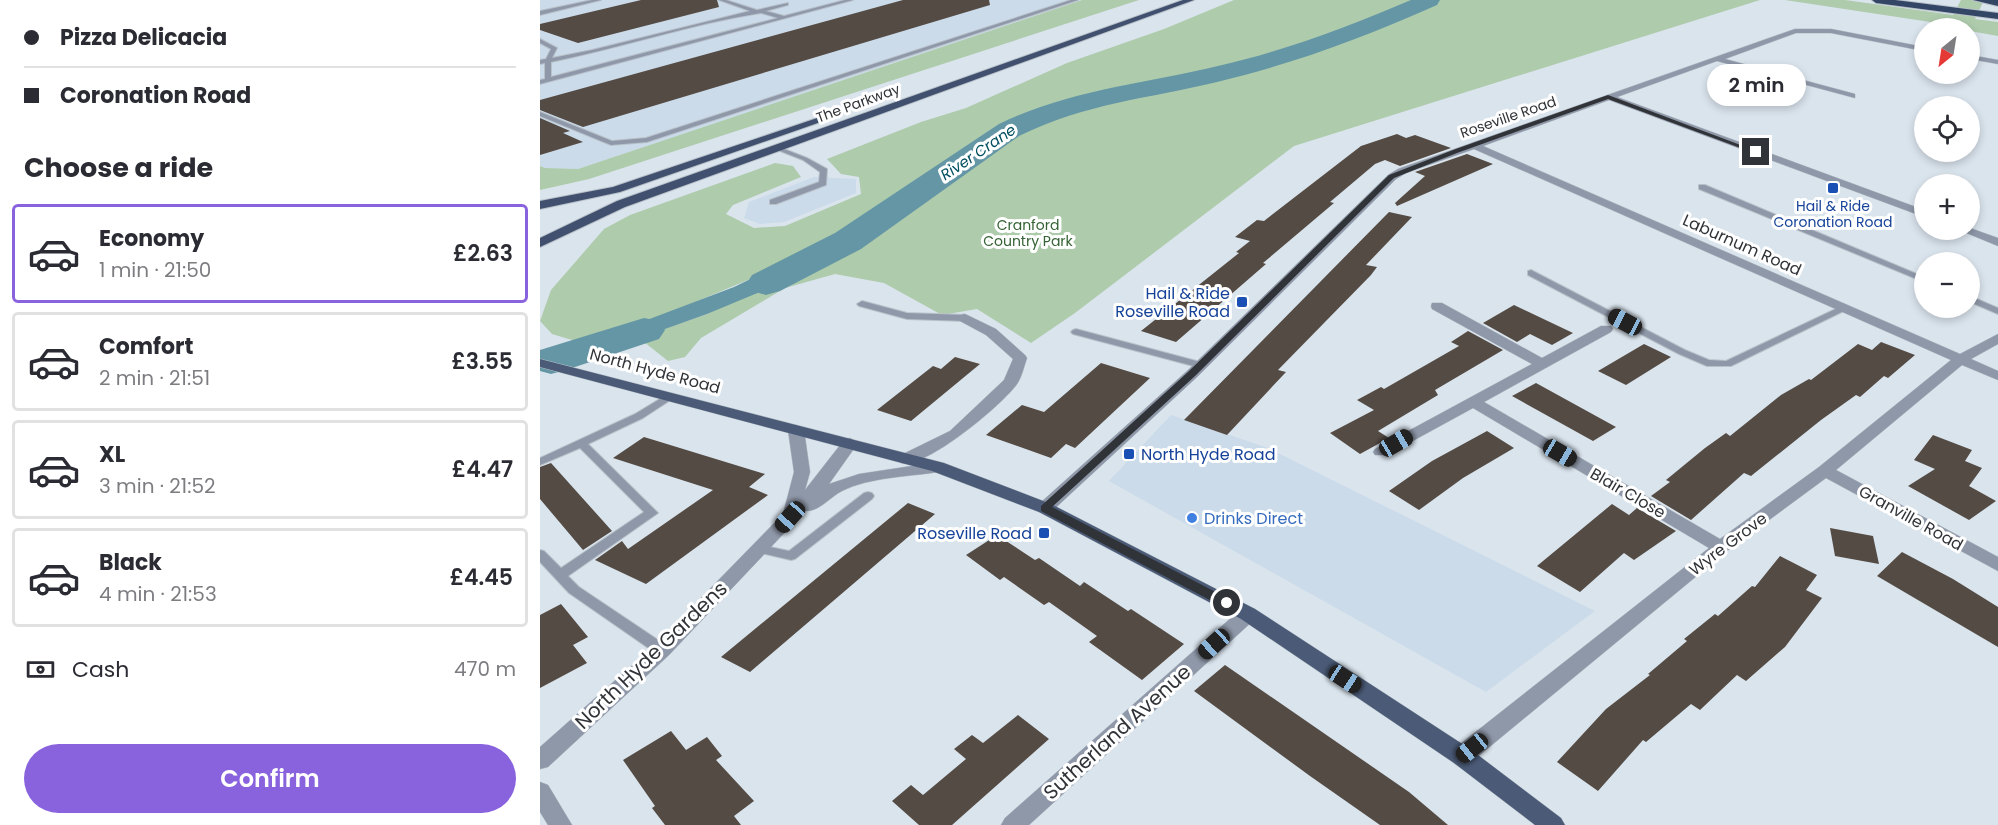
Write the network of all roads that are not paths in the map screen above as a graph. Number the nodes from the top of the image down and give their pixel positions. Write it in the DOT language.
graph roads {
  1 [pos="599,0"];
  2 [pos="721,0"];
  3 [pos="851,0"];
  4 [pos="1076,0"];
  5 [pos="1165,0"];
  6 [pos="1190,0"];
  7 [pos="1876,0"];
  8 [pos="1929,0"];
  9 [pos="1977,0"];
  10 [pos="1998,3"];
  11 [pos="786,4"];
  12 [pos="1998,10"];
  13 [pos="758,11"];
  14 [pos="540,14"];
  15 [pos="1998,16"];
  16 [pos="784,18"];
  17 [pos="540,41"];
  18 [pos="1914,47"];
  19 [pos="1718,59"];
  20 [pos="1980,59"];
  21 [pos="548,61"];
  22 [pos="540,62"];
  23 [pos="1998,62"];
  24 [pos="545,76"];
  25 [pos="540,82"];
  26 [pos="896,94"];
  27 [pos="1852,96"];
  28 [pos="1608,97"];
  29 [pos="840,113"];
  30 [pos="540,114"];
  31 [pos="1473,145"];
  32 [pos="777,148"];
  33 [pos="1702,187"];
  34 [pos="773,202"];
  35 [pos="540,205"];
  36 [pos="1914,210"];
  37 [pos="1980,235"];
  38 [pos="1998,242"];
  39 [pos="540,243"];
  40 [pos="1531,273"];
  41 [pos="1914,276"];
  42 [pos="1980,303"];
  43 [pos="862,304"];
  44 [pos="1437,306"];
  45 [pos="1845,308"];
  46 [pos="1998,311"];
  47 [pos="965,318"];
  48 [pos="1606,329"];
  49 [pos="1076,332"];
  50 [pos="1998,338"];
  51 [pos="1961,359"];
  52 [pos="1201,364"];
  53 [pos="1542,364"];
  54 [pos="547,365"];
  55 [pos="1998,376"];
  56 [pos="668,397"];
  57 [pos="1473,402"];
  58 [pos="796,430"];
  59 [pos="850,443"];
  60 [pos="582,444"];
  61 [pos="1381,452"];
  62 [pos="907,459"];
  63 [pos="540,462"];
  64 [pos="938,467"];
  65 [pos="1825,471"];
  66 [pos="868,496"];
  67 [pos="1045,508"];
  68 [pos="790,517"];
  69 [pos="1721,547"];
  70 [pos="761,549"];
  71 [pos="540,554"];
  72 [pos="1998,565"];
  73 [pos="560,575"];
  74 [pos="1248,614"];
  75 [pos="662,650"];
  76 [pos="1462,756"];
  77 [pos="540,760"];
  78 [pos="1013,825"];
  79 [pos="1553,825"];
  1 -- 14 [label="lane"];
  2 -- 13 [label="lane"];
  3 -- 16 [label="lane"];
  4 -- 30 [label="lane"];
  5 -- 26 [label="highway, The Parkway"];
  6 -- 32 [label="highway, The Parkway"];
  7 -- 15 [label="highway"];
  8 -- 12 [label="highway"];
  9 -- 10 [label="highway"];
  11 -- 13 [label="lane"];
  13 -- 16 [label="lane"];
  13 -- 21 [label="lane"];
  16 -- 24 [label="lane"];
  17 -- 21 [label="lane"];
  18 -- 19 [label="street, Roseville Road"];
  19 -- 27 [label="street"];
  19 -- 28 [label="street, Roseville Road"];
  20 -- 23 [label="street"];
  21 -- 22 [label="lane"];
  21 -- 24 [label="lane"];
  24 -- 25 [label="lane"];
  28 -- 31 [label="street, Roseville Road"];
  28 -- 36 [label="street"];
  29 -- 35 [label="highway, The Parkway"];
  31 -- 45 [label="street, Laburnum Road"];
  31 -- 52 [label="street, Roseville Road"];
  32 -- 34 [label="lane"];
  32 -- 39 [label="highway, The Parkway"];
  33 -- 41 [label="lane"];
  37 -- 38 [label="street"];
  40 -- 45 [label="lane"];
  42 -- 46 [label="lane"];
  43 -- 47 [label="lane"];
  44 -- 53 [label="street"];
  45 -- 51 [label="street, Laburnum Road"];
  47 -- 62 [label="street"];
  48 -- 53 [label="street"];
  49 -- 52 [label="lane"];
  50 -- 51 [label="street, Wyre Grove"];
  51 -- 55 [label="street, Laburnum Road"];
  51 -- 65 [label="street, Wyre Grove"];
  52 -- 67 [label="street, Roseville Road"];
  53 -- 57 [label="street"];
  54 -- 56 [label="main road, North Hyde Road"];
  56 -- 58 [label="main road, North Hyde Road"];
  56 -- 60 [label="lane"];
  57 -- 61 [label="street"];
  57 -- 69 [label="street, Blair Close"];
  58 -- 59 [label="main road, North Hyde Road"];
  58 -- 68 [label="street"];
  59 -- 62 [label="main road, North Hyde Road"];
  59 -- 68 [label="street, North Hyde Gardens"];
  60 -- 63 [label="lane"];
  60 -- 73 [label="lane"];
  62 -- 64 [label="main road, North Hyde Road"];
  64 -- 67 [label="main road, North Hyde Road"];
  64 -- 68 [label="street"];
  65 -- 69 [label="street, Wyre Grove"];
  65 -- 72 [label="street, Granville Road"];
  66 -- 70 [label="lane"];
  67 -- 74 [label="main road, North Hyde Road"];
  68 -- 70 [label="street, North Hyde Gardens"];
  69 -- 76 [label="street, Wyre Grove"];
  70 -- 75 [label="street, North Hyde Gardens"];
  71 -- 73 [label="lane"];
  73 -- 75 [label="lane"];
  74 -- 76 [label="main road, North Hyde Road"];
  74 -- 78 [label="street, Sutherland Avenue"];
  75 -- 77 [label="street, North Hyde Gardens"];
  76 -- 79 [label="main road, North Hyde Road"];
}
